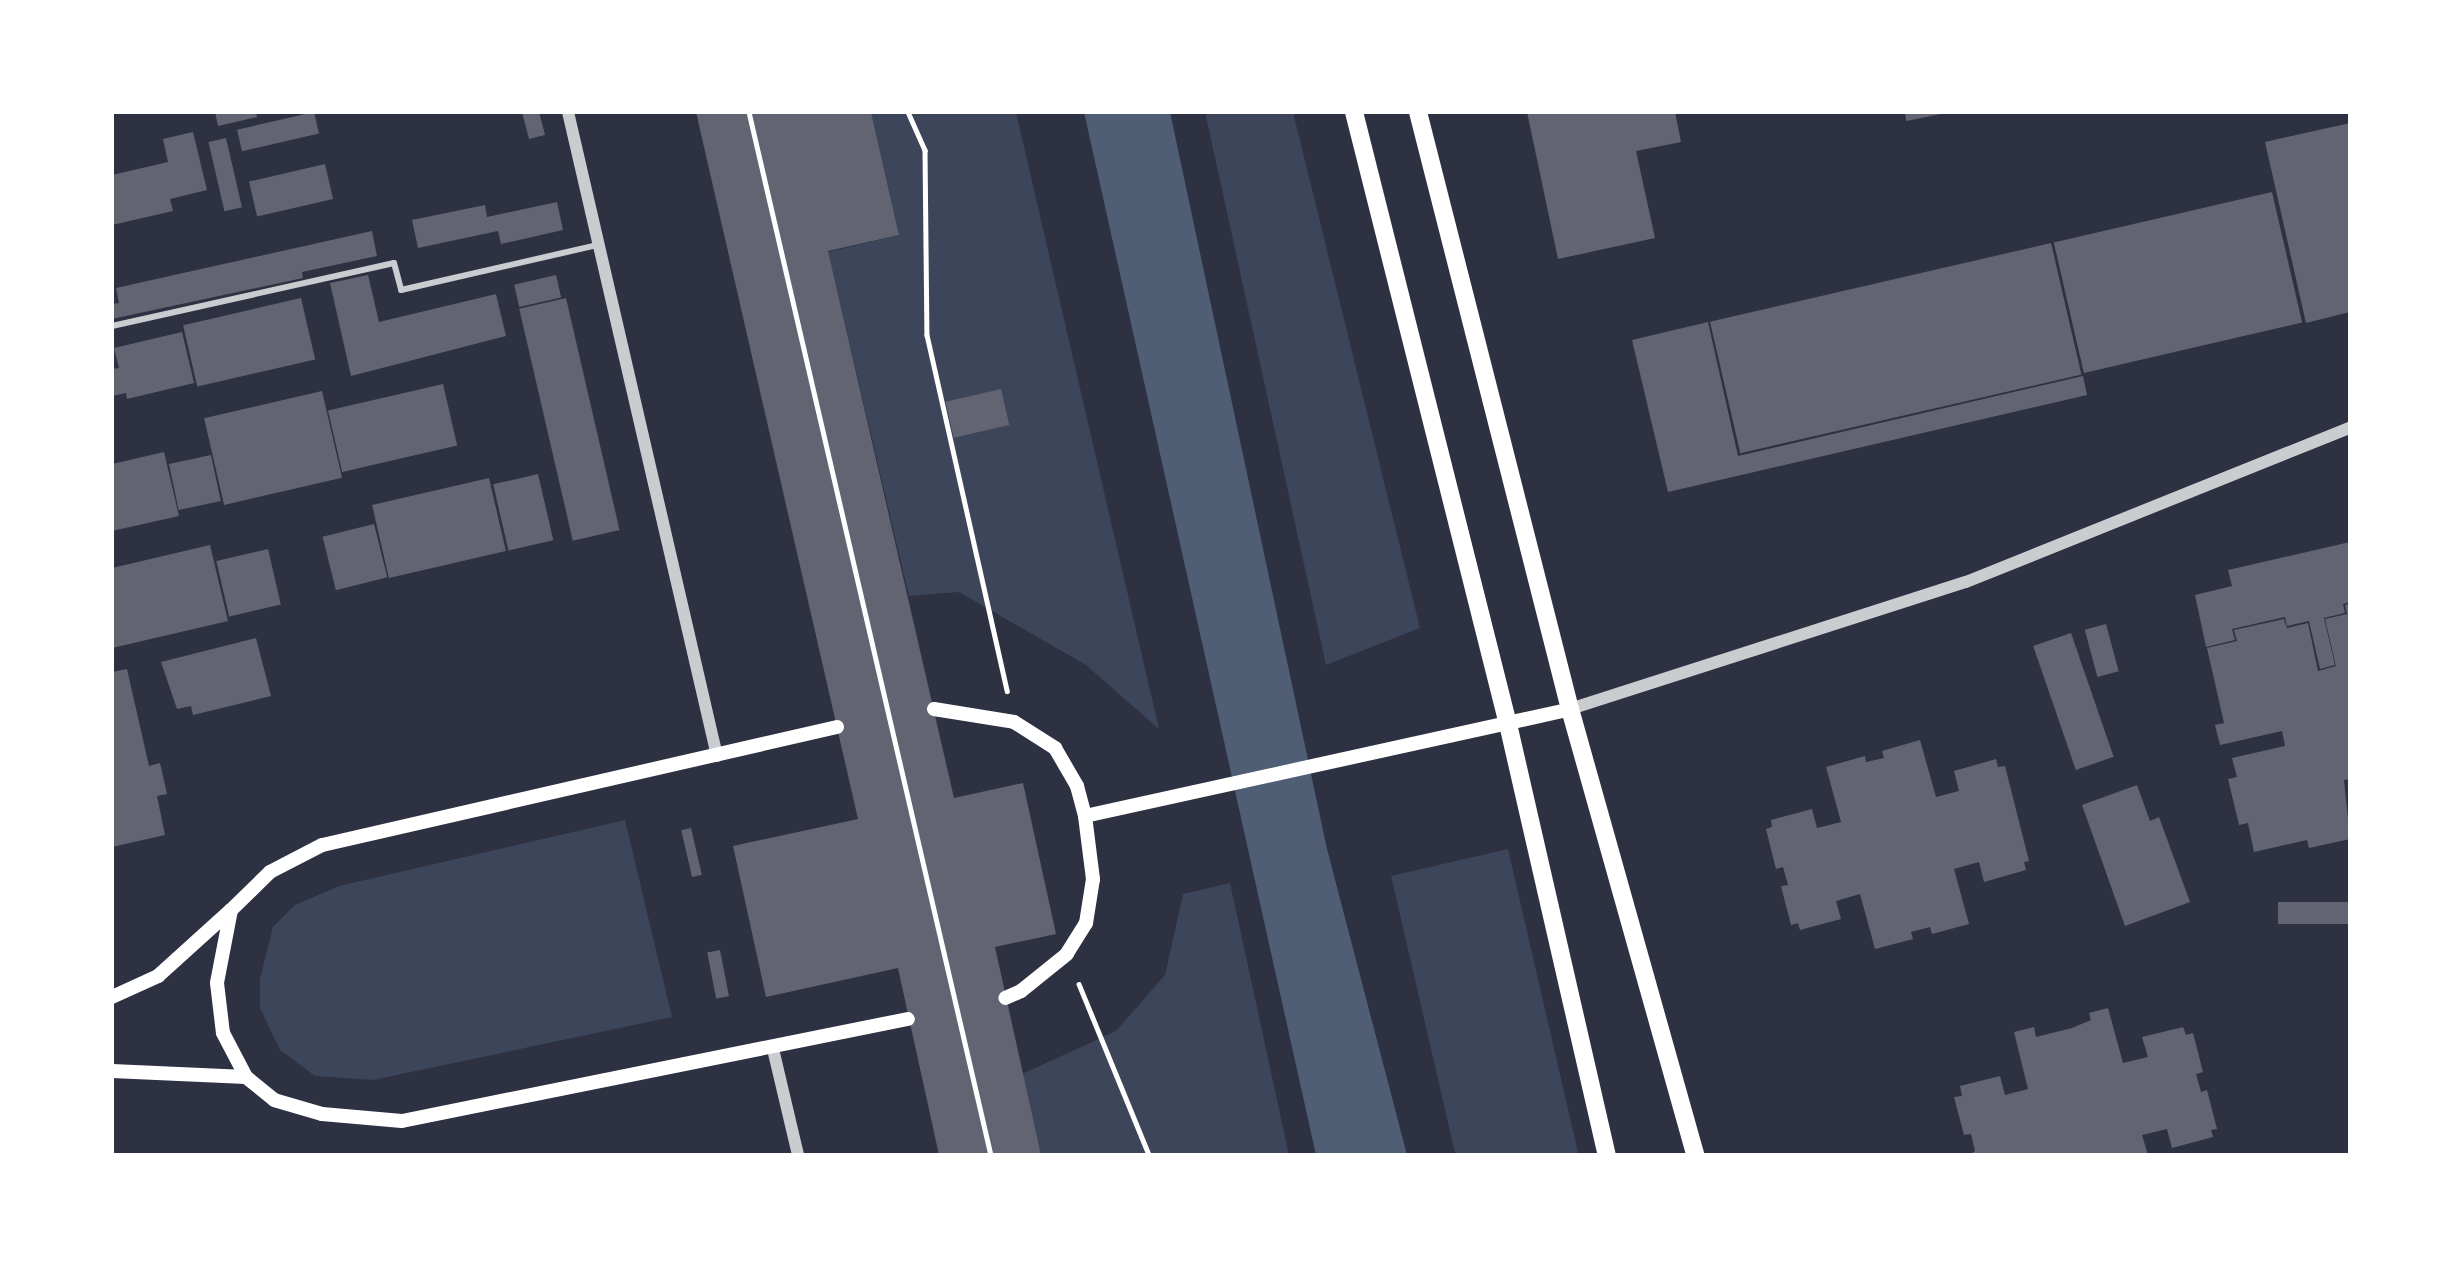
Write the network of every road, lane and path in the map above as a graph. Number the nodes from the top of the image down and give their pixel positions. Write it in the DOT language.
graph roads {
  1 [pos="568,112"];
  2 [pos="749,112"];
  3 [pos="908,112"];
  4 [pos="1354,112"];
  5 [pos="1418,112"];
  6 [pos="599,245"];
  7 [pos="112,326"];
  8 [pos="2350,428"];
  9 [pos="934,709"];
  10 [pos="1570,709"];
  11 [pos="1014,722"];
  12 [pos="1507,724"];
  13 [pos="838,727"];
  14 [pos="717,756"];
  15 [pos="1085,816"];
  16 [pos="231,910"];
  17 [pos="1066,954"];
  18 [pos="112,997"];
  19 [pos="1005,998"];
  20 [pos="908,1019"];
  21 [pos="773,1049"];
  22 [pos="112,1071"];
  23 [pos="247,1077"];
  24 [pos="798,1155"];
  25 [pos="991,1155"];
  26 [pos="1149,1155"];
  27 [pos="1607,1155"];
  28 [pos="1695,1155"];
  1 -- 6 [label="street"];
  2 -- 25 [label="path"];
  3 -- 11 [label="path"];
  4 -- 12 [label="main road"];
  5 -- 10 [label="main road"];
  6 -- 7 [label="street"];
  6 -- 14 [label="street"];
  8 -- 10 [label="street"];
  9 -- 11 [label="main road"];
  10 -- 12 [label="main road"];
  10 -- 28 [label="main road"];
  11 -- 15 [label="main road"];
  12 -- 15 [label="main road"];
  12 -- 27 [label="main road"];
  13 -- 14 [label="main road"];
  14 -- 16 [label="main road"];
  15 -- 17 [label="main road"];
  16 -- 18 [label="main road"];
  16 -- 23 [label="main road"];
  17 -- 19 [label="main road"];
  17 -- 26 [label="path"];
  20 -- 21 [label="main road"];
  21 -- 23 [label="main road"];
  21 -- 24 [label="street"];
  22 -- 23 [label="main road"];
}
